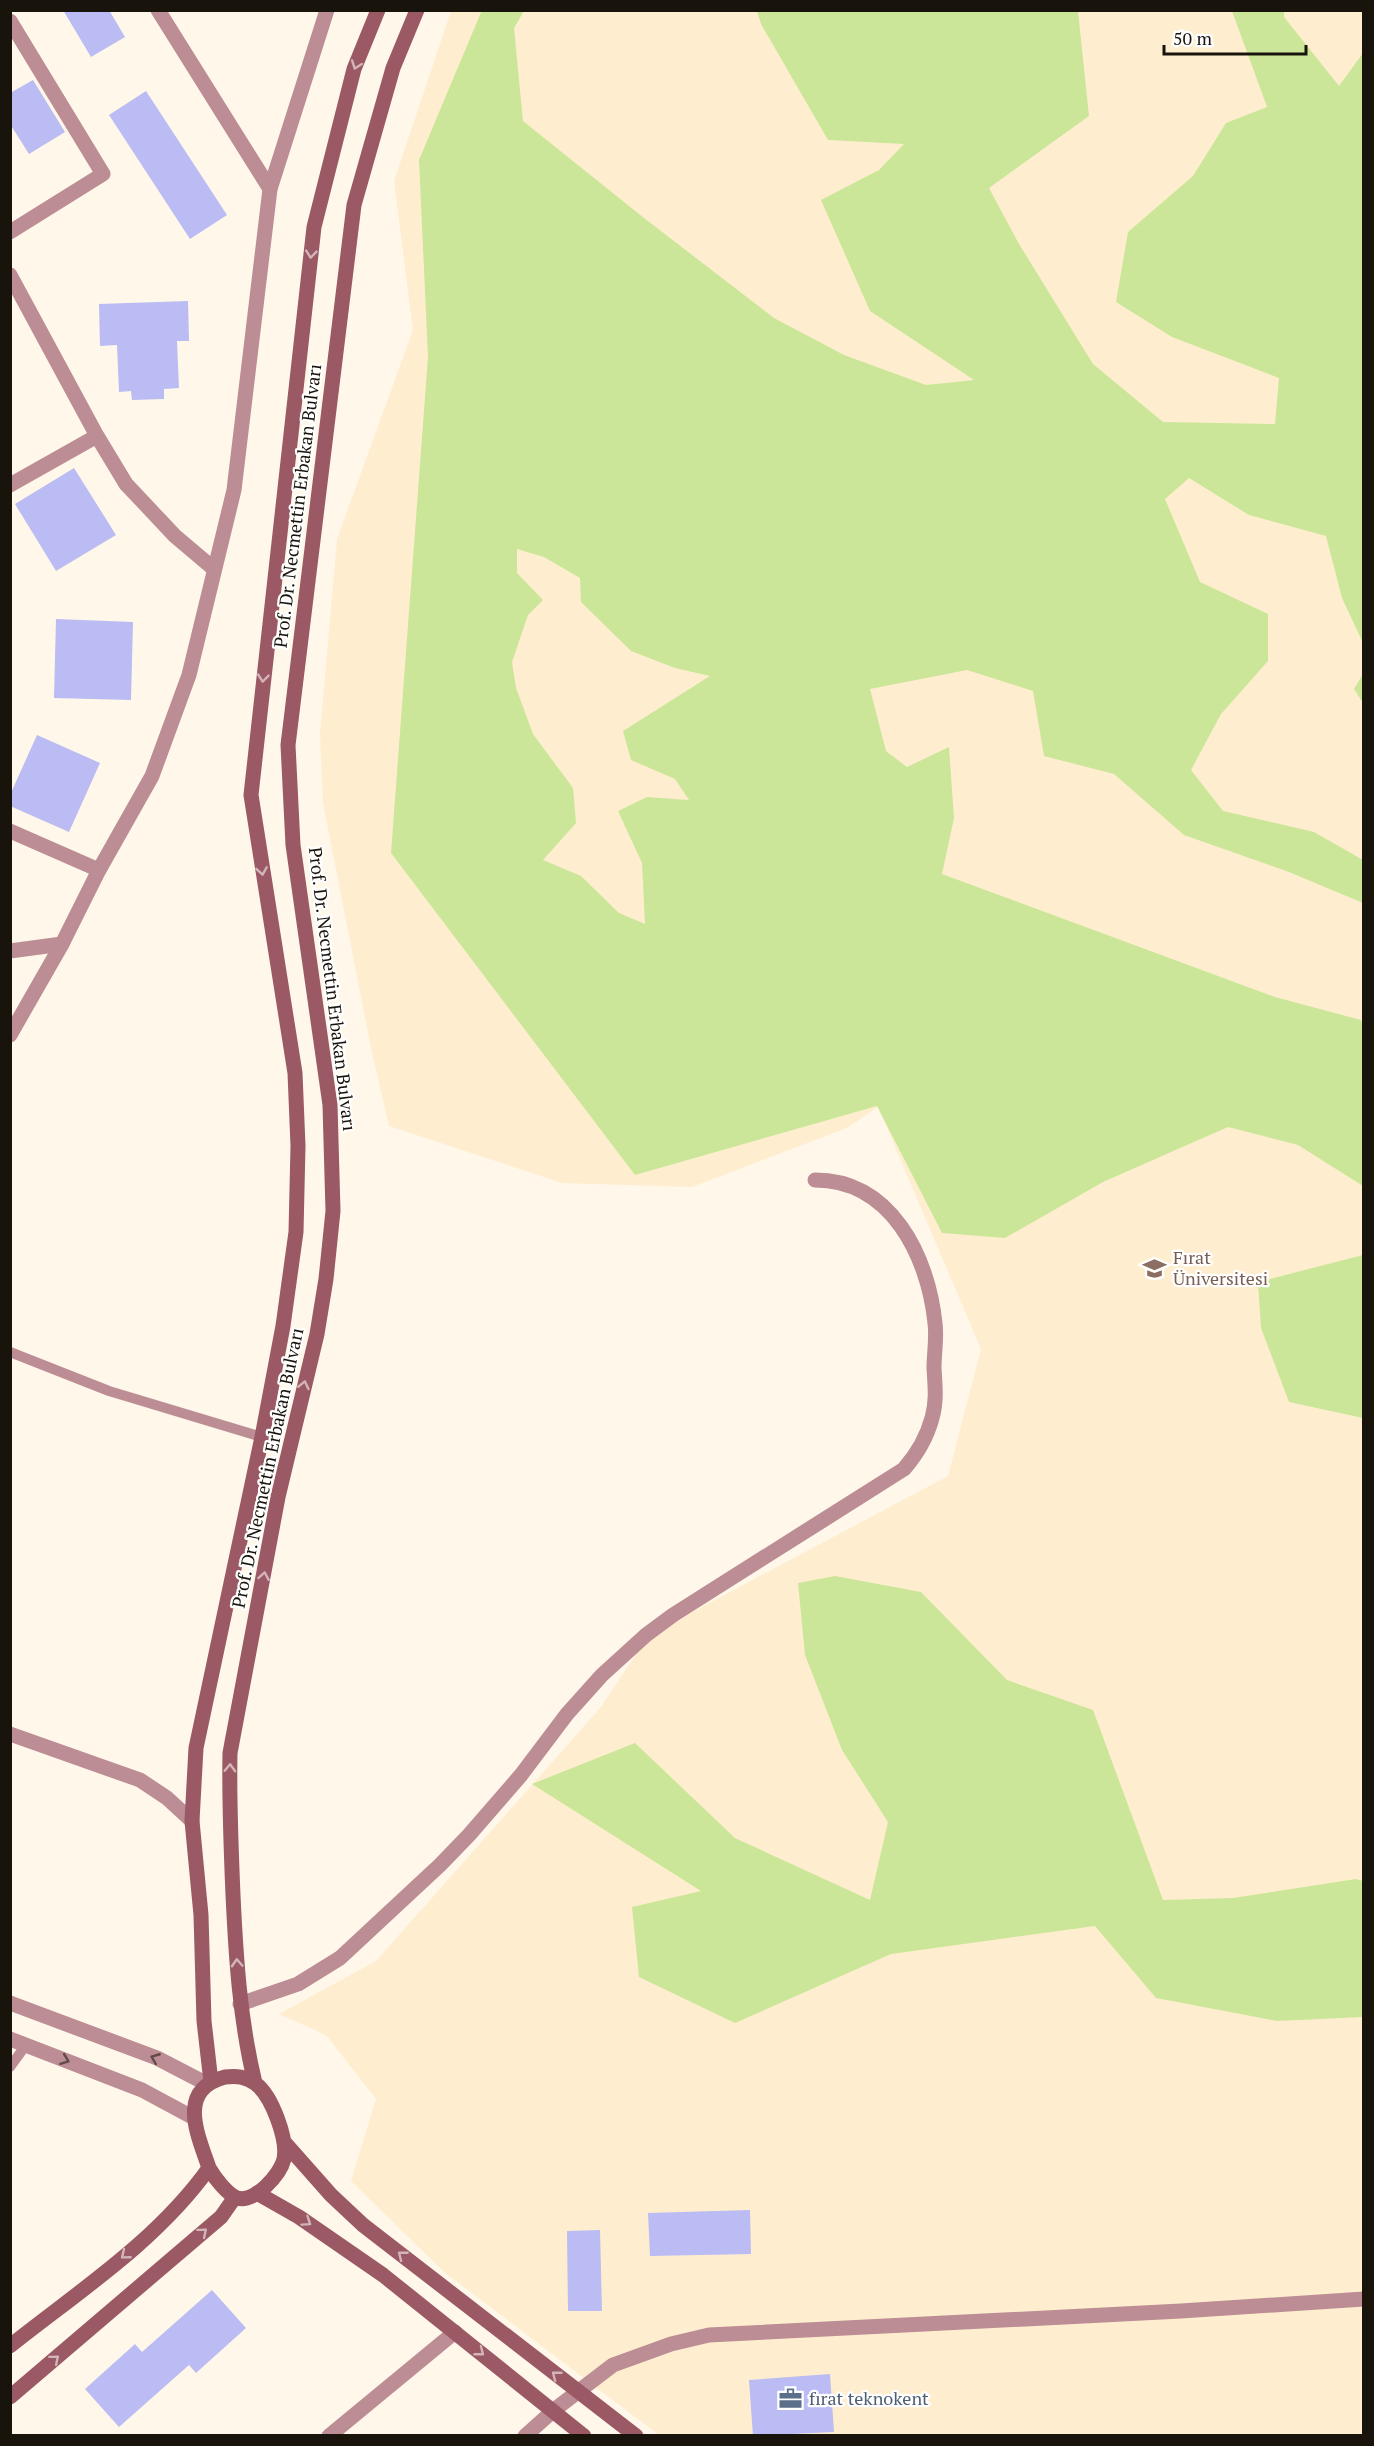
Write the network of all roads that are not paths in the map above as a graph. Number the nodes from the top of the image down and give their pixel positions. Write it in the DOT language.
graph roads {
  1 [pos="158,10"];
  2 [pos="327,10"];
  3 [pos="378,10"];
  4 [pos="417,10"];
  5 [pos="10,21"];
  6 [pos="270,189"];
  7 [pos="10,232"];
  8 [pos="10,275"];
  9 [pos="97,436"];
  10 [pos="10,485"];
  11 [pos="213,569"];
  12 [pos="10,831"];
  13 [pos="99,870"];
  14 [pos="62,944"];
  15 [pos="10,951"];
  16 [pos="10,1035"];
  17 [pos="815,1180"];
  18 [pos="10,1352"];
  19 [pos="262,1437"];
  20 [pos="10,1734"];
  21 [pos="192,1821"];
  22 [pos="10,2003"];
  23 [pos="240,2004"];
  24 [pos="10,2039"];
  25 [pos="26,2045"];
  26 [pos="10,2067"];
  27 [pos="209,2083"];
  28 [pos="255,2083"];
  29 [pos="194,2118"];
  30 [pos="285,2143"];
  31 [pos="209,2168"];
  32 [pos="257,2193"];
  33 [pos="235,2197"];
  34 [pos="1364,2299"];
  35 [pos="455,2332"];
  36 [pos="10,2346"];
  37 [pos="578,2392"];
  38 [pos="10,2397"];
  39 [pos="554,2410"];
  40 [pos="329,2436"];
  41 [pos="525,2436"];
  42 [pos="584,2436"];
  43 [pos="636,2436"];
  1 -- 6 [label="street"];
  2 -- 6 [label="street"];
  3 -- 19 [label="main road, Prof. Dr. Necmettin Erbakan Bulvarı, one-way"];
  23 -- 4 [label="main road, Prof. Dr. Necmettin Erbakan Bulvarı, one-way"];
  5 -- 7 [label="street"];
  6 -- 11 [label="street"];
  8 -- 9 [label="street"];
  9 -- 10 [label="street"];
  9 -- 11 [label="street"];
  11 -- 13 [label="street"];
  12 -- 13 [label="street"];
  13 -- 14 [label="street"];
  14 -- 15 [label="street"];
  14 -- 16 [label="street"];
  17 -- 23 [label="street"];
  18 -- 19 [label="lane"];
  19 -- 21 [label="main road, Prof. Dr. Necmettin Erbakan Bulvarı"];
  20 -- 21 [label="street"];
  21 -- 27 [label="main road, Prof. Dr. Necmettin Erbakan Bulvarı"];
  27 -- 22 [label="street, one-way"];
  23 -- 28 [label="main road, Prof. Dr. Necmettin Erbakan Bulvarı"];
  24 -- 25 [label="street"];
  25 -- 26 [label="lane"];
  25 -- 29 [label="street, one-way"];
  27 -- 28 [label="main road"];
  27 -- 29 [label="main road"];
  28 -- 30 [label="main road"];
  29 -- 31 [label="main road"];
  30 -- 32 [label="main road"];
  37 -- 30 [label="main road, one-way"];
  31 -- 33 [label="main road"];
  31 -- 36 [label="main road, one-way"];
  32 -- 33 [label="main road"];
  32 -- 35 [label="main road, one-way"];
  38 -- 33 [label="main road, one-way"];
  34 -- 37 [label="street"];
  35 -- 39 [label="main road, one-way"];
  35 -- 40 [label="street"];
  37 -- 39 [label="street"];
  37 -- 43 [label="main road"];
  39 -- 41 [label="street"];
  39 -- 42 [label="main road"];
}
